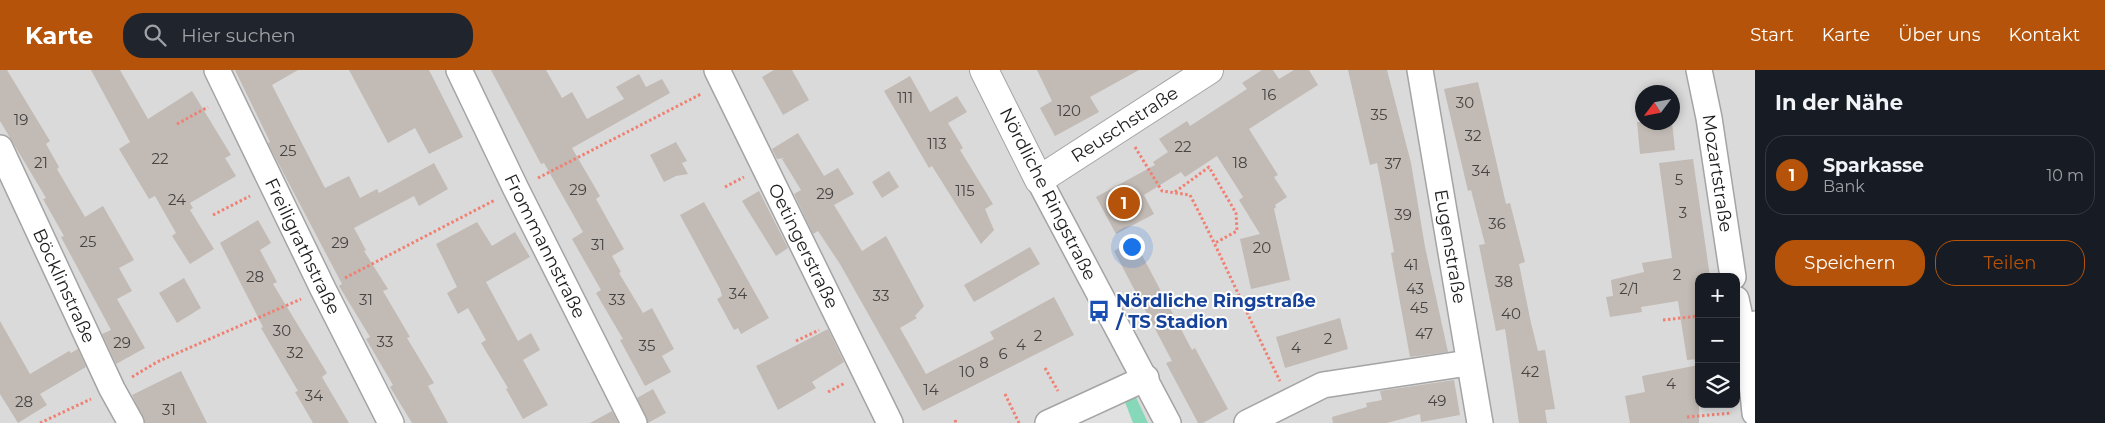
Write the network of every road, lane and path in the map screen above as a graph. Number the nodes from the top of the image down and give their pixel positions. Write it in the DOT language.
graph roads {
  1 [pos="216,70"];
  2 [pos="458,70"];
  3 [pos="984,70"];
  4 [pos="1209,70"];
  5 [pos="1420,70"];
  6 [pos="1698,70"];
  7 [pos="720,76"];
  8 [pos="230,94"];
  9 [pos="177,124"];
  10 [pos="1122,127"];
  11 [pos="0,148"];
  12 [pos="1039,180"];
  13 [pos="273,185"];
  14 [pos="516,189"];
  15 [pos="1174,193"];
  16 [pos="213,215"];
  17 [pos="1215,243"];
  18 [pos="1732,273"];
  19 [pos="323,289"];
  20 [pos="1695,316"];
  21 [pos="1740,316"];
  22 [pos="1664,320"];
  23 [pos="1755,324"];
  24 [pos="1749,354"];
  25 [pos="1468,363"];
  26 [pos="1146,378"];
  27 [pos="112,388"];
  28 [pos="1005,394"];
  29 [pos="1291,401"];
  30 [pos="1755,412"];
  31 [pos="1687,416"];
  32 [pos="40,423"];
  33 [pos="131,423"];
  34 [pos="391,423"];
  35 [pos="634,423"];
  36 [pos="890,423"];
  37 [pos="1019,423"];
  38 [pos="1048,423"];
  39 [pos="1168,423"];
  40 [pos="1247,423"];
  41 [pos="1480,423"];
  1 -- 8 [label="street, Freiligrathstraße"];
  2 -- 14 [label="street, Frommannstraße"];
  3 -- 12 [label="street, Nördliche Ringstraße"];
  4 -- 10 [label="street, Reuschstraße"];
  5 -- 25 [label="street, Eugenstraße"];
  6 -- 18 [label="street, Mozartstraße"];
  7 -- 14 [label="path"];
  7 -- 36 [label="street, Oetingerstraße"];
  8 -- 9 [label="path"];
  8 -- 13 [label="street, Freiligrathstraße"];
  10 -- 12 [label="street, Reuschstraße"];
  10 -- 15 [label="path"];
  11 -- 27 [label="street, Böcklinstraße"];
  12 -- 26 [label="street, Nördliche Ringstraße"];
  13 -- 16 [label="path"];
  13 -- 19 [label="street, Freiligrathstraße"];
  14 -- 19 [label="path"];
  14 -- 35 [label="street, Frommannstraße"];
  15 -- 17 [label="path"];
  15 -- 17 [label="path"];
  17 -- 29 [label="path"];
  19 -- 27 [label="path"];
  19 -- 34 [label="street, Freiligrathstraße"];
  20 -- 22 [label="path"];
  21 -- 24 [label="street"];
  23 -- 24 [label="street"];
  24 -- 30 [label="street"];
  25 -- 29 [label="street"];
  25 -- 41 [label="street, Eugenstraße"];
  26 -- 38 [label="street"];
  26 -- 39 [label="street, Nördliche Ringstraße"];
  27 -- 32 [label="path"];
  27 -- 33 [label="street, Böcklinstraße"];
  28 -- 37 [label="path"];
  29 -- 40 [label="street"];
  30 -- 31 [label="path"];
}
